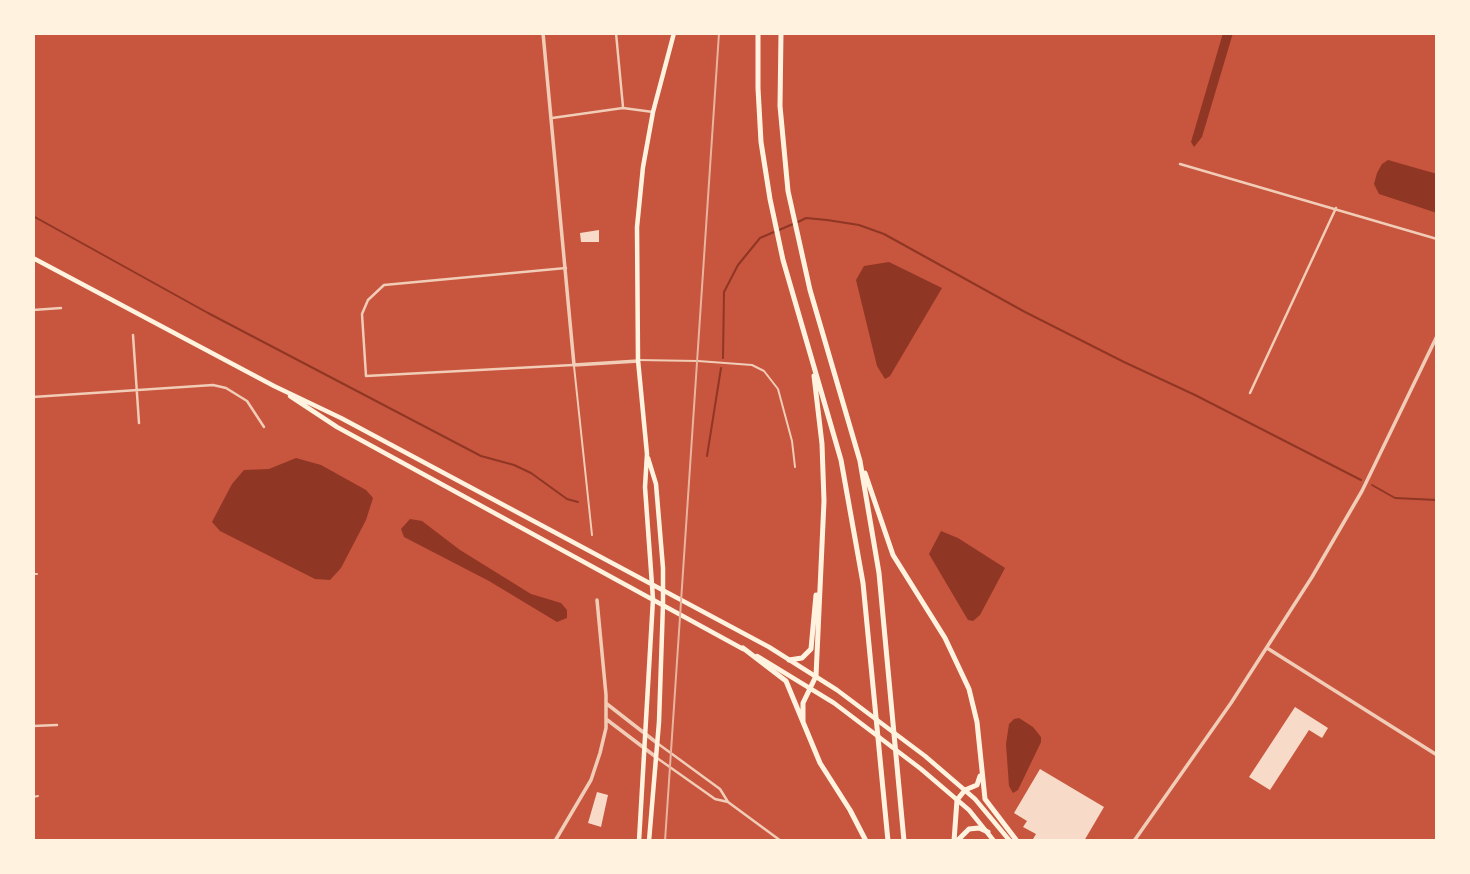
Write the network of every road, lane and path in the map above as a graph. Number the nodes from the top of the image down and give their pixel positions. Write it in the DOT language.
graph roads {
  1 [pos="543,33"];
  2 [pos="616,33"];
  3 [pos="674,33"];
  4 [pos="758,33"];
  5 [pos="781,33"];
  6 [pos="623,108"];
  7 [pos="653,112"];
  8 [pos="552,118"];
  9 [pos="1180,164"];
  10 [pos="1336,208"];
  11 [pos="1437,239"];
  12 [pos="33,258"];
  13 [pos="566,268"];
  14 [pos="61,308"];
  15 [pos="33,310"];
  16 [pos="133,335"];
  17 [pos="1437,336"];
  18 [pos="638,360"];
  19 [pos="813,362"];
  20 [pos="574,365"];
  21 [pos="274,386"];
  22 [pos="136,390"];
  23 [pos="1250,393"];
  24 [pos="33,397"];
  25 [pos="139,423"];
  26 [pos="264,428"];
  27 [pos="647,454"];
  28 [pos="860,461"];
  29 [pos="795,467"];
  30 [pos="592,536"];
  31 [pos="820,571"];
  32 [pos="652,585"];
  33 [pos="663,590"];
  34 [pos="653,598"];
  35 [pos="597,600"];
  36 [pos="663,604"];
  37 [pos="743,648"];
  38 [pos="1267,648"];
  39 [pos="789,660"];
  40 [pos="816,676"];
  41 [pos="811,687"];
  42 [pos="607,704"];
  43 [pos="606,719"];
  44 [pos="803,721"];
  45 [pos="57,725"];
  46 [pos="33,726"];
  47 [pos="645,733"];
  48 [pos="657,743"];
  49 [pos="643,748"];
  50 [pos="1437,755"];
  51 [pos="656,757"];
  52 [pos="981,773"];
  53 [pos="965,790"];
  54 [pos="38,796"];
  55 [pos="33,797"];
  56 [pos="957,800"];
  57 [pos="728,802"];
  58 [pos="988,832"];
  59 [pos="555,841"];
  60 [pos="639,841"];
  61 [pos="649,841"];
  62 [pos="781,841"];
  63 [pos="866,841"];
  64 [pos="888,841"];
  65 [pos="904,841"];
  66 [pos="956,841"];
  67 [pos="995,841"];
  68 [pos="1010,841"];
  69 [pos="1017,841"];
  70 [pos="1134,841"];
  1 -- 8 [label="street"];
  2 -- 6 [label="street"];
  3 -- 7 [label="main road"];
  4 -- 19 [label="highway"];
  5 -- 28 [label="highway"];
  6 -- 7 [label="street"];
  6 -- 8 [label="street"];
  7 -- 18 [label="main road"];
  8 -- 13 [label="street"];
  9 -- 10 [label="street"];
  10 -- 11 [label="street"];
  10 -- 23 [label="street"];
  12 -- 21 [label="main road"];
  13 -- 20 [label="street"];
  13 -- 20 [label="street"];
  14 -- 15 [label="street"];
  16 -- 22 [label="street"];
  17 -- 38 [label="street"];
  18 -- 20 [label="street"];
  18 -- 27 [label="main road"];
  18 -- 29 [label="lane"];
  19 -- 31 [label="highway"];
  19 -- 64 [label="highway"];
  20 -- 30 [label="lane"];
  21 -- 32 [label="main road"];
  21 -- 34 [label="main road"];
  22 -- 24 [label="street"];
  22 -- 25 [label="street"];
  22 -- 26 [label="street"];
  27 -- 32 [label="main road"];
  27 -- 33 [label="main road"];
  28 -- 52 [label="highway"];
  28 -- 65 [label="highway"];
  31 -- 39 [label="highway"];
  31 -- 40 [label="highway"];
  32 -- 33 [label="main road"];
  32 -- 34 [label="main road"];
  33 -- 36 [label="main road"];
  33 -- 39 [label="main road"];
  34 -- 36 [label="main road"];
  34 -- 47 [label="main road"];
  35 -- 42 [label="street"];
  36 -- 37 [label="main road"];
  36 -- 48 [label="main road"];
  37 -- 41 [label="main road"];
  37 -- 44 [label="highway"];
  38 -- 50 [label="street"];
  38 -- 70 [label="street"];
  39 -- 40 [label="main road"];
  40 -- 41 [label="highway"];
  40 -- 53 [label="main road"];
  41 -- 44 [label="highway"];
  41 -- 56 [label="main road"];
  42 -- 43 [label="street"];
  42 -- 47 [label="street"];
  43 -- 49 [label="street"];
  43 -- 59 [label="street"];
  44 -- 63 [label="highway"];
  45 -- 46 [label="street"];
  47 -- 48 [label="street"];
  47 -- 49 [label="main road"];
  48 -- 51 [label="main road"];
  48 -- 57 [label="street"];
  49 -- 51 [label="street"];
  49 -- 60 [label="main road"];
  51 -- 57 [label="street"];
  51 -- 61 [label="main road"];
  52 -- 53 [label="highway"];
  52 -- 69 [label="highway"];
  53 -- 56 [label="highway"];
  53 -- 68 [label="main road"];
  54 -- 55 [label="lane"];
  56 -- 58 [label="main road"];
  56 -- 66 [label="highway"];
  57 -- 62 [label="street"];
  58 -- 66 [label="highway"];
  58 -- 67 [label="main road"];
}
